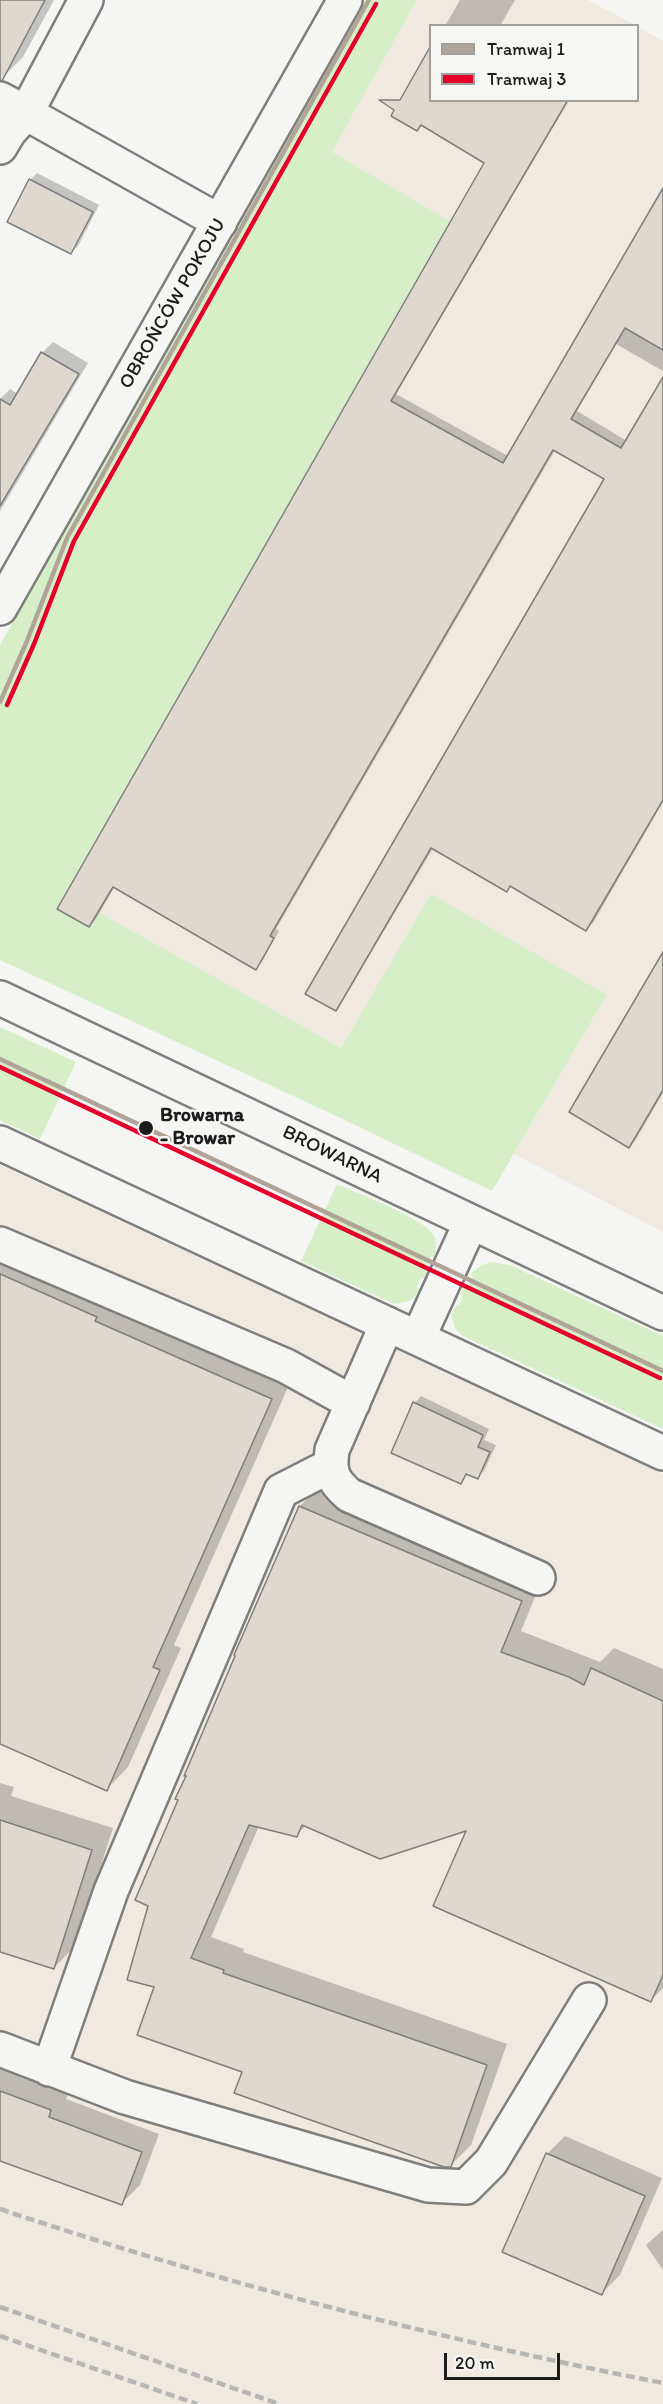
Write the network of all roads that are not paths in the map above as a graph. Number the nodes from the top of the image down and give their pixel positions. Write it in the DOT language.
graph roads {
  1 [pos="86,0"];
  2 [pos="345,0"];
  3 [pos="13,106"];
  4 [pos="0,147"];
  5 [pos="220,222"];
  6 [pos="0,608"];
  7 [pos="0,998"];
  8 [pos="0,1143"];
  9 [pos="471,1222"];
  10 [pos="0,1244"];
  11 [pos="663,1313"];
  12 [pos="387,1324"];
  13 [pos="418,1338"];
  14 [pos="353,1402"];
  15 [pos="663,1453"];
  16 [pos="330,1466"];
  17 [pos="538,1578"];
  18 [pos="589,2000"];
  19 [pos="0,2049"];
  20 [pos="49,2069"];
  1 -- 3 [label="main road"];
  2 -- 5 [label="main road, OBROŃCÓW POKOJU"];
  3 -- 4 [label="main road"];
  3 -- 5 [label="main road"];
  5 -- 6 [label="main road, OBROŃCÓW POKOJU"];
  7 -- 9 [label="main road, BROWARNA"];
  8 -- 12 [label="main road"];
  9 -- 11 [label="main road, BROWARNA"];
  9 -- 13 [label="main road"];
  10 -- 14 [label="main road"];
  12 -- 13 [label="main road"];
  12 -- 14 [label="main road"];
  13 -- 15 [label="main road"];
  14 -- 16 [label="main road"];
  16 -- 17 [label="main road"];
  16 -- 20 [label="main road"];
  18 -- 20 [label="main road"];
  19 -- 20 [label="main road"];
}
